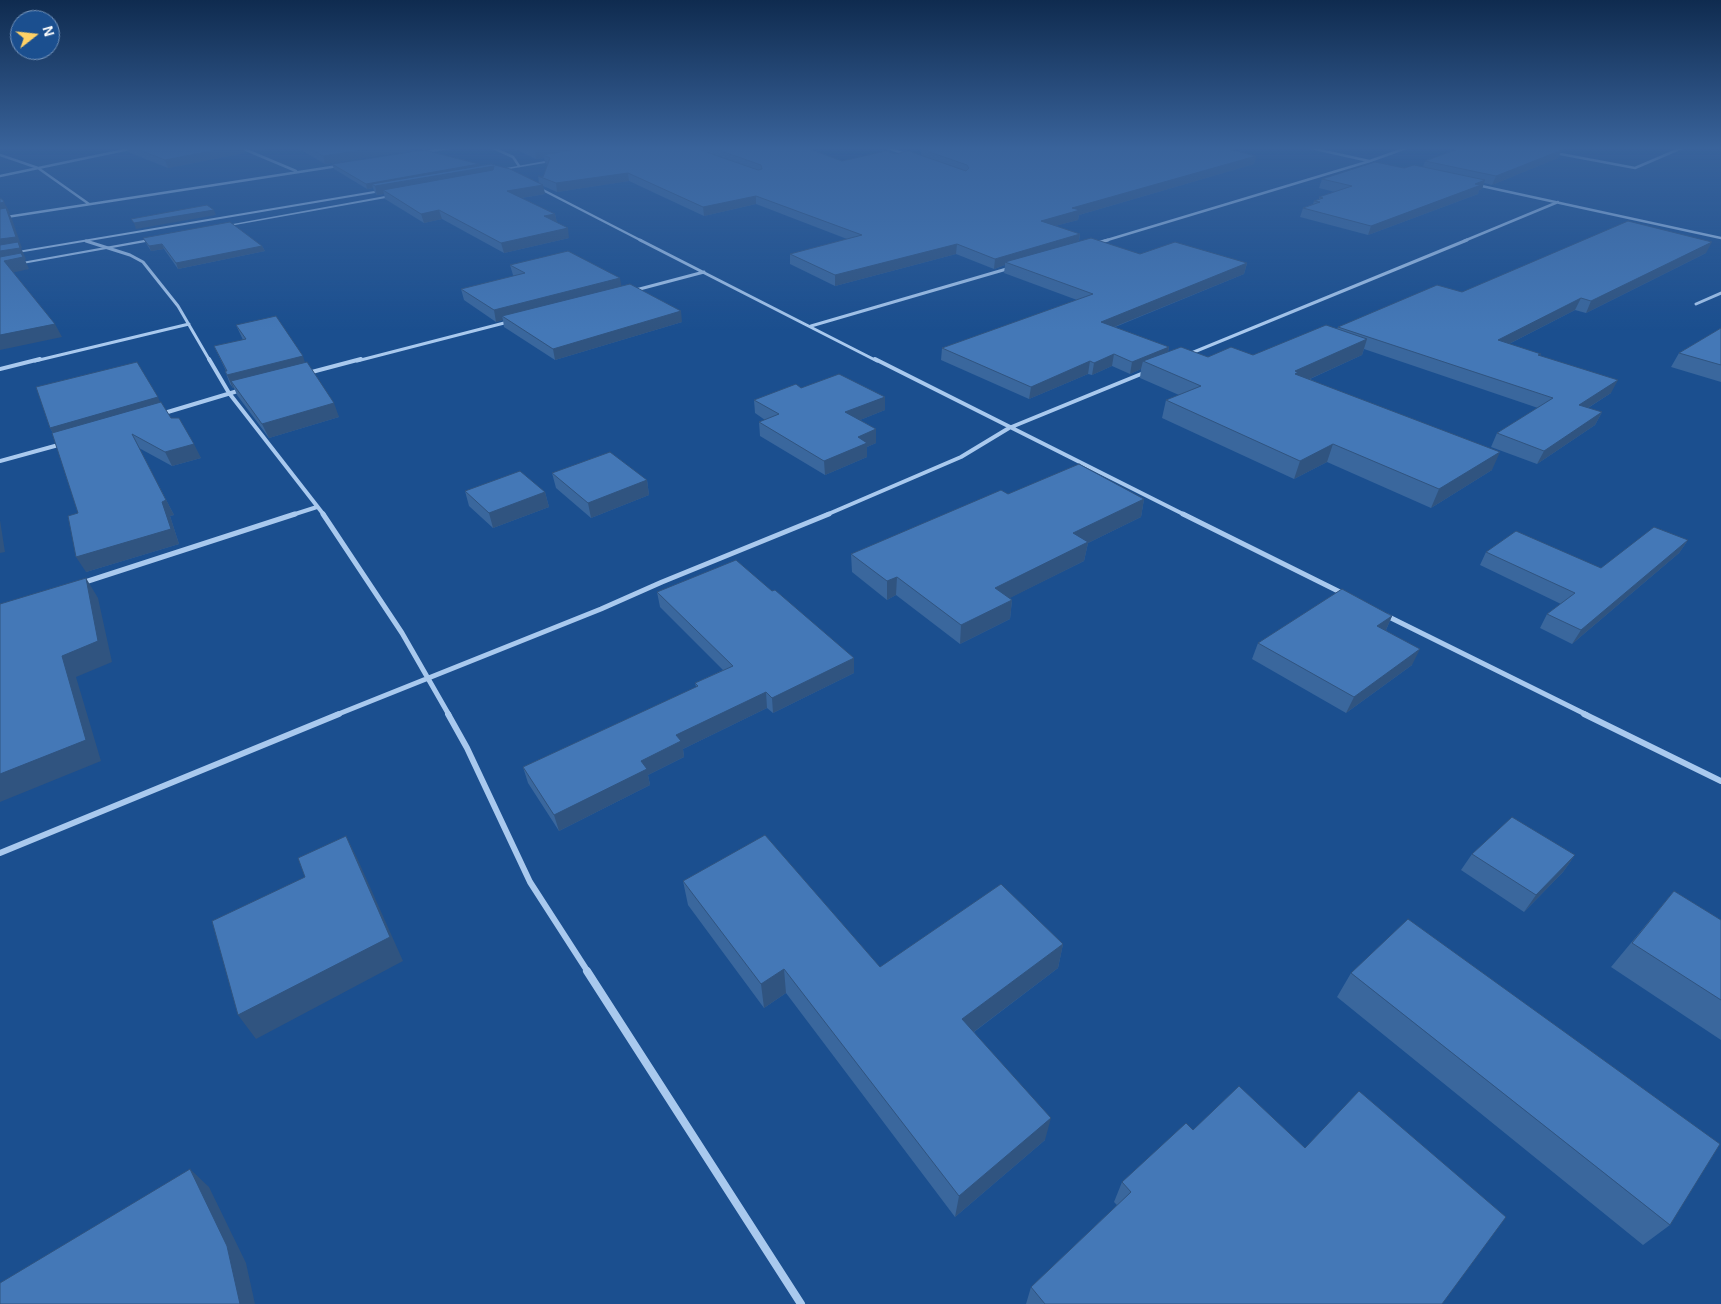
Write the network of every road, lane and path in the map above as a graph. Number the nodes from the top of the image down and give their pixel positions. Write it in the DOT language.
graph roads {
  1 [pos="65,208"];
  2 [pos="276,208"];
  3 [pos="328,208"];
  4 [pos="579,208"];
  5 [pos="1213,208"];
  6 [pos="1544,208"];
  7 [pos="1585,208"];
  8 [pos="0,218"];
  9 [pos="217,228"];
  10 [pos="160,238"];
  11 [pos="1721,238"];
  12 [pos="86,240"];
  13 [pos="1096,243"];
  14 [pos="104,248"];
  15 [pos="0,255"];
  16 [pos="0,267"];
  17 [pos="1011,268"];
  18 [pos="704,272"];
  19 [pos="628,292"];
  20 [pos="1721,293"];
  21 [pos="1696,304"];
  22 [pos="512,321"];
  23 [pos="189,324"];
  24 [pos="811,327"];
  25 [pos="1183,356"];
  26 [pos="1156,368"];
  27 [pos="0,369"];
  28 [pos="306,374"];
  29 [pos="248,388"];
  30 [pos="229,393"];
  31 [pos="153,416"];
  32 [pos="1010,428"];
  33 [pos="67,442"];
  34 [pos="0,461"];
  35 [pos="317,507"];
  36 [pos="74,585"];
  37 [pos="1348,596"];
  38 [pos="1383,614"];
  39 [pos="428,677"];
  40 [pos="1721,781"];
  41 [pos="0,854"];
  42 [pos="801,1304"];
  1 -- 8 [label="street"];
  2 -- 12 [label="street"];
  3 -- 9 [label="street"];
  4 -- 18 [label="street"];
  5 -- 13 [label="street"];
  6 -- 25 [label="street"];
  7 -- 11 [label="street"];
  10 -- 14 [label="street"];
  12 -- 14 [label="street"];
  12 -- 15 [label="street"];
  14 -- 16 [label="street"];
  14 -- 23 [label="street"];
  17 -- 24 [label="street"];
  18 -- 19 [label="street"];
  18 -- 24 [label="street"];
  20 -- 21 [label="street"];
  22 -- 28 [label="street"];
  23 -- 27 [label="street"];
  23 -- 30 [label="street"];
  24 -- 32 [label="street"];
  26 -- 32 [label="street"];
  29 -- 30 [label="street"];
  30 -- 31 [label="street"];
  30 -- 35 [label="street"];
  32 -- 37 [label="street"];
  32 -- 39 [label="street"];
  33 -- 34 [label="street"];
  35 -- 36 [label="street"];
  35 -- 39 [label="street"];
  38 -- 40 [label="street"];
  39 -- 41 [label="street"];
  39 -- 42 [label="street"];
}
